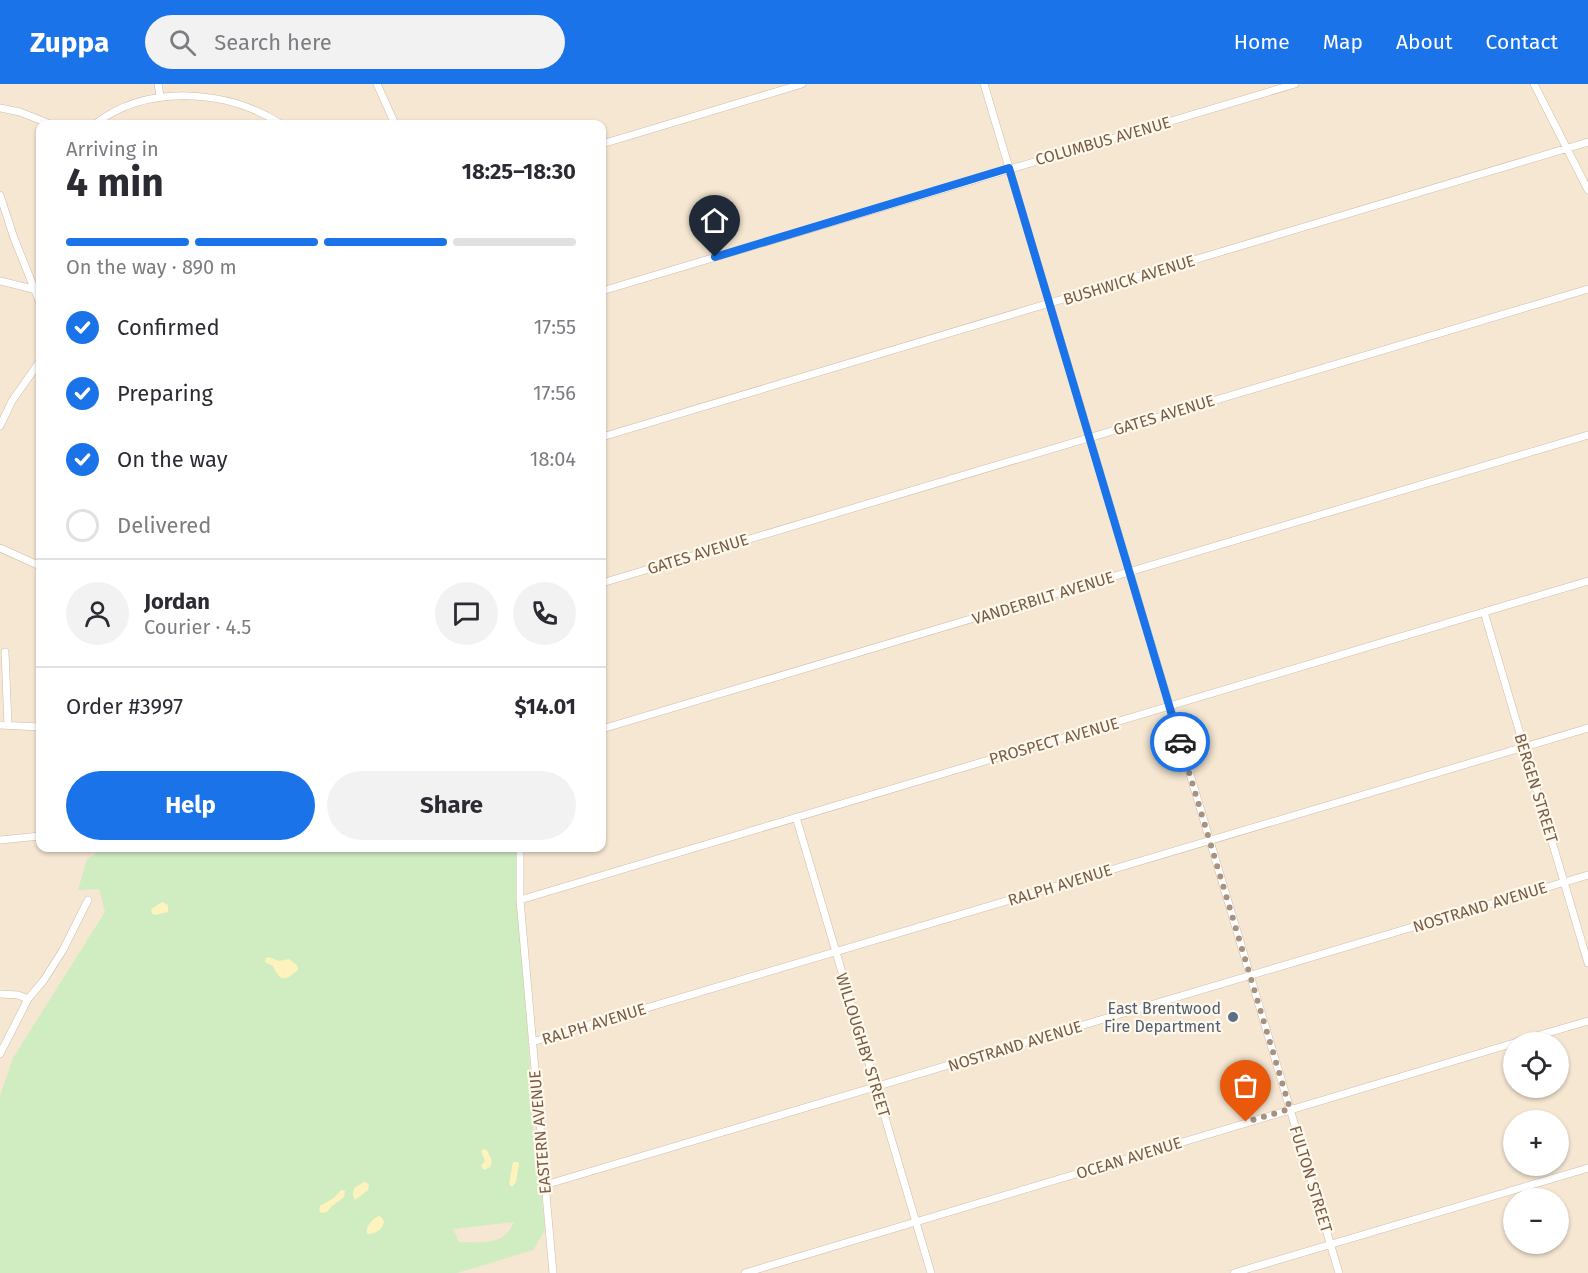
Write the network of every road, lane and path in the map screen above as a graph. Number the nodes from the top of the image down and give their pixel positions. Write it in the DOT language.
graph roads {
  1 [pos="158,84"];
  2 [pos="377,84"];
  3 [pos="802,84"];
  4 [pos="984,84"];
  5 [pos="1295,84"];
  6 [pos="1534,84"];
  7 [pos="160,96"];
  8 [pos="0,108"];
  9 [pos="40,120"];
  10 [pos="101,120"];
  11 [pos="274,120"];
  12 [pos="393,120"];
  13 [pos="1588,142"];
  14 [pos="606,143"];
  15 [pos="1567,148"];
  16 [pos="1009,168"];
  17 [pos="1588,190"];
  18 [pos="0,195"];
  19 [pos="0,281"];
  20 [pos="33,289"];
  21 [pos="1588,289"];
  22 [pos="606,290"];
  23 [pos="36,295"];
  24 [pos="1050,303"];
  25 [pos="36,367"];
  26 [pos="0,426"];
  27 [pos="1588,435"];
  28 [pos="606,436"];
  29 [pos="1089,437"];
  30 [pos="0,548"];
  31 [pos="36,564"];
  32 [pos="1129,572"];
  33 [pos="1588,581"];
  34 [pos="606,582"];
  35 [pos="1484,612"];
  36 [pos="5,652"];
  37 [pos="1169,707"];
  38 [pos="4,725"];
  39 [pos="36,727"];
  40 [pos="606,728"];
  41 [pos="1588,728"];
  42 [pos="1523,747"];
  43 [pos="796,817"];
  44 [pos="36,836"];
  45 [pos="0,840"];
  46 [pos="1209,841"];
  47 [pos="520,852"];
  48 [pos="1588,874"];
  49 [pos="1564,882"];
  50 [pos="88,900"];
  51 [pos="520,900"];
  52 [pos="836,952"];
  53 [pos="1588,963"];
  54 [pos="1250,976"];
  55 [pos="0,994"];
  56 [pos="28,999"];
  57 [pos="1588,1021"];
  58 [pos="1552,1032"];
  59 [pos="532,1042"];
  60 [pos="1503,1047"];
  61 [pos="0,1054"];
  62 [pos="876,1087"];
  63 [pos="1290,1109"];
  64 [pos="1588,1167"];
  65 [pos="544,1185"];
  66 [pos="916,1222"];
  67 [pos="1330,1244"];
  68 [pos="553,1273"];
  69 [pos="745,1273"];
  70 [pos="931,1273"];
  71 [pos="1234,1273"];
  72 [pos="1339,1273"];
  1 -- 7 [label="street"];
  2 -- 12 [label="street"];
  3 -- 14 [label="street"];
  4 -- 16 [label="street, FULTON STREET"];
  5 -- 16 [label="street, COLUMBUS AVENUE"];
  6 -- 15 [label="street"];
  7 -- 10 [label="street"];
  7 -- 11 [label="street"];
  8 -- 9 [label="street"];
  13 -- 15 [label="street, BUSHWICK AVENUE"];
  15 -- 17 [label="street"];
  15 -- 24 [label="street, BUSHWICK AVENUE"];
  16 -- 22 [label="street, COLUMBUS AVENUE"];
  16 -- 24 [label="street, FULTON STREET"];
  18 -- 20 [label="street"];
  19 -- 20 [label="street"];
  20 -- 23 [label="street"];
  21 -- 29 [label="street, GATES AVENUE"];
  24 -- 28 [label="street, BUSHWICK AVENUE"];
  24 -- 29 [label="street, FULTON STREET"];
  25 -- 26 [label="street"];
  27 -- 32 [label="street, VANDERBILT AVENUE"];
  29 -- 32 [label="street, FULTON STREET"];
  29 -- 34 [label="street, GATES AVENUE"];
  30 -- 31 [label="street"];
  32 -- 37 [label="street, FULTON STREET"];
  32 -- 40 [label="street, VANDERBILT AVENUE"];
  33 -- 35 [label="street, PROSPECT AVENUE"];
  35 -- 37 [label="street, PROSPECT AVENUE"];
  35 -- 42 [label="street, BERGEN STREET"];
  36 -- 38 [label="street"];
  37 -- 43 [label="street, PROSPECT AVENUE"];
  37 -- 46 [label="street, FULTON STREET"];
  38 -- 39 [label="street"];
  41 -- 42 [label="street, RALPH AVENUE"];
  42 -- 46 [label="street, RALPH AVENUE"];
  42 -- 49 [label="street, BERGEN STREET"];
  43 -- 51 [label="street, PROSPECT AVENUE"];
  43 -- 52 [label="street, WILLOUGHBY STREET"];
  44 -- 45 [label="street"];
  46 -- 52 [label="street, RALPH AVENUE"];
  46 -- 54 [label="street, FULTON STREET"];
  47 -- 51 [label="street, EASTERN AVENUE"];
  48 -- 49 [label="street, NOSTRAND AVENUE"];
  49 -- 53 [label="street, BERGEN STREET"];
  49 -- 54 [label="street, NOSTRAND AVENUE"];
  50 -- 56 [label="street"];
  51 -- 59 [label="street, EASTERN AVENUE"];
  52 -- 59 [label="street, RALPH AVENUE"];
  52 -- 62 [label="street, WILLOUGHBY STREET"];
  54 -- 62 [label="street, NOSTRAND AVENUE"];
  54 -- 63 [label="street, FULTON STREET"];
  55 -- 56 [label="street"];
  56 -- 61 [label="street"];
  57 -- 58 [label="street, OCEAN AVENUE"];
  59 -- 65 [label="street, EASTERN AVENUE"];
  60 -- 63 [label="street, OCEAN AVENUE"];
  62 -- 65 [label="street, NOSTRAND AVENUE"];
  62 -- 66 [label="street, WILLOUGHBY STREET"];
  63 -- 66 [label="street, OCEAN AVENUE"];
  63 -- 67 [label="street, FULTON STREET"];
  64 -- 67 [label="street"];
  65 -- 68 [label="street, EASTERN AVENUE"];
  66 -- 69 [label="street, OCEAN AVENUE"];
  66 -- 70 [label="street, WILLOUGHBY STREET"];
  67 -- 71 [label="street"];
  67 -- 72 [label="street, FULTON STREET"];
}
